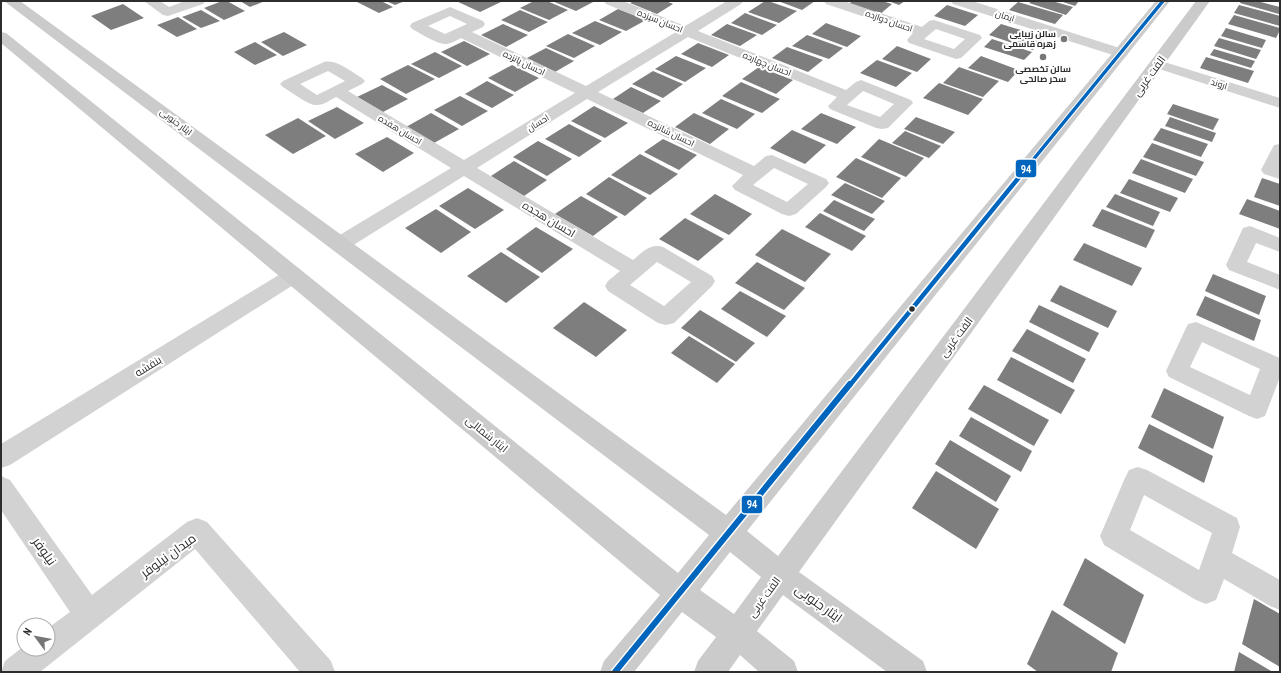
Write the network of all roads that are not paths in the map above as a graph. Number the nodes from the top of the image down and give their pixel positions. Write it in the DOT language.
graph roads {
  1 [pos="11,1"];
  2 [pos="151,1"];
  3 [pos="198,1"];
  4 [pos="611,1"];
  5 [pos="736,1"];
  6 [pos="831,1"];
  7 [pos="958,1"];
  8 [pos="1163,1"];
  9 [pos="1203,1"];
  10 [pos="687,31"];
  11 [pos="461,32"];
  12 [pos="923,32"];
  13 [pos="1,36"];
  14 [pos="1121,53"];
  15 [pos="1158,64"];
  16 [pos="336,91"];
  17 [pos="587,93"];
  18 [pos="848,96"];
  19 [pos="1280,103"];
  20 [pos="1280,149"];
  21 [pos="464,168"];
  22 [pos="755,174"];
  23 [pos="1280,174"];
  24 [pos="340,244"];
  25 [pos="1280,245"];
  26 [pos="634,270"];
  27 [pos="294,275"];
  28 [pos="1280,283"];
  29 [pos="1,457"];
  30 [pos="1,488"];
  31 [pos="728,532"];
  32 [pos="1216,560"];
  33 [pos="780,575"];
  34 [pos="679,592"];
  35 [pos="1280,596"];
  36 [pos="89,615"];
  37 [pos="736,634"];
  38 [pos="56,641"];
  39 [pos="35,657"];
  40 [pos="16,672"];
  41 [pos="320,672"];
  42 [pos="615,672"];
  43 [pos="709,672"];
  44 [pos="783,672"];
  45 [pos="912,672"];
  1 -- 24 [label="main road, ایثار جنوبی"];
  2 -- 3 [label="street"];
  4 -- 10 [label="street, احسان سیزده"];
  5 -- 10 [label="street, احسان"];
  6 -- 12 [label="street, احسان دوازده"];
  7 -- 14 [label="street, ایمان"];
  8 -- 14 [label="main road"];
  9 -- 15 [label="main road, الفت غربی"];
  10 -- 17 [label="street, احسان"];
  10 -- 18 [label="street, احسان چهارده"];
  11 -- 17 [label="street, احسان پانزده"];
  13 -- 27 [label="main road"];
  14 -- 31 [label="main road"];
  15 -- 19 [label="street, اروند"];
  15 -- 33 [label="main road, الفت غربی"];
  16 -- 21 [label="street, احسان هفده"];
  17 -- 21 [label="street, احسان"];
  17 -- 22 [label="street, احسان شانزده"];
  20 -- 23 [label="street"];
  21 -- 24 [label="street, احسان"];
  21 -- 26 [label="street, احسان هجده"];
  24 -- 31 [label="main road"];
  25 -- 28 [label="street"];
  27 -- 29 [label="street, بنفشه"];
  27 -- 34 [label="main road, ایثار شمالی"];
  30 -- 36 [label="street, نیلوفر"];
  31 -- 33 [label="main road, ایثار جنوبی"];
  31 -- 34 [label="main road"];
  32 -- 35 [label="street"];
  33 -- 37 [label="main road, الفت غربی"];
  33 -- 45 [label="main road, ایثار جنوبی"];
  34 -- 37 [label="main road"];
  34 -- 42 [label="main road"];
  36 -- 38 [label="street, میدان نیلوفر"];
  36 -- 41 [label="street, میدان نیلوفر"];
  37 -- 43 [label="main road, الفت غربی"];
  37 -- 44 [label="main road"];
  39 -- 40 [label="street"];
}
